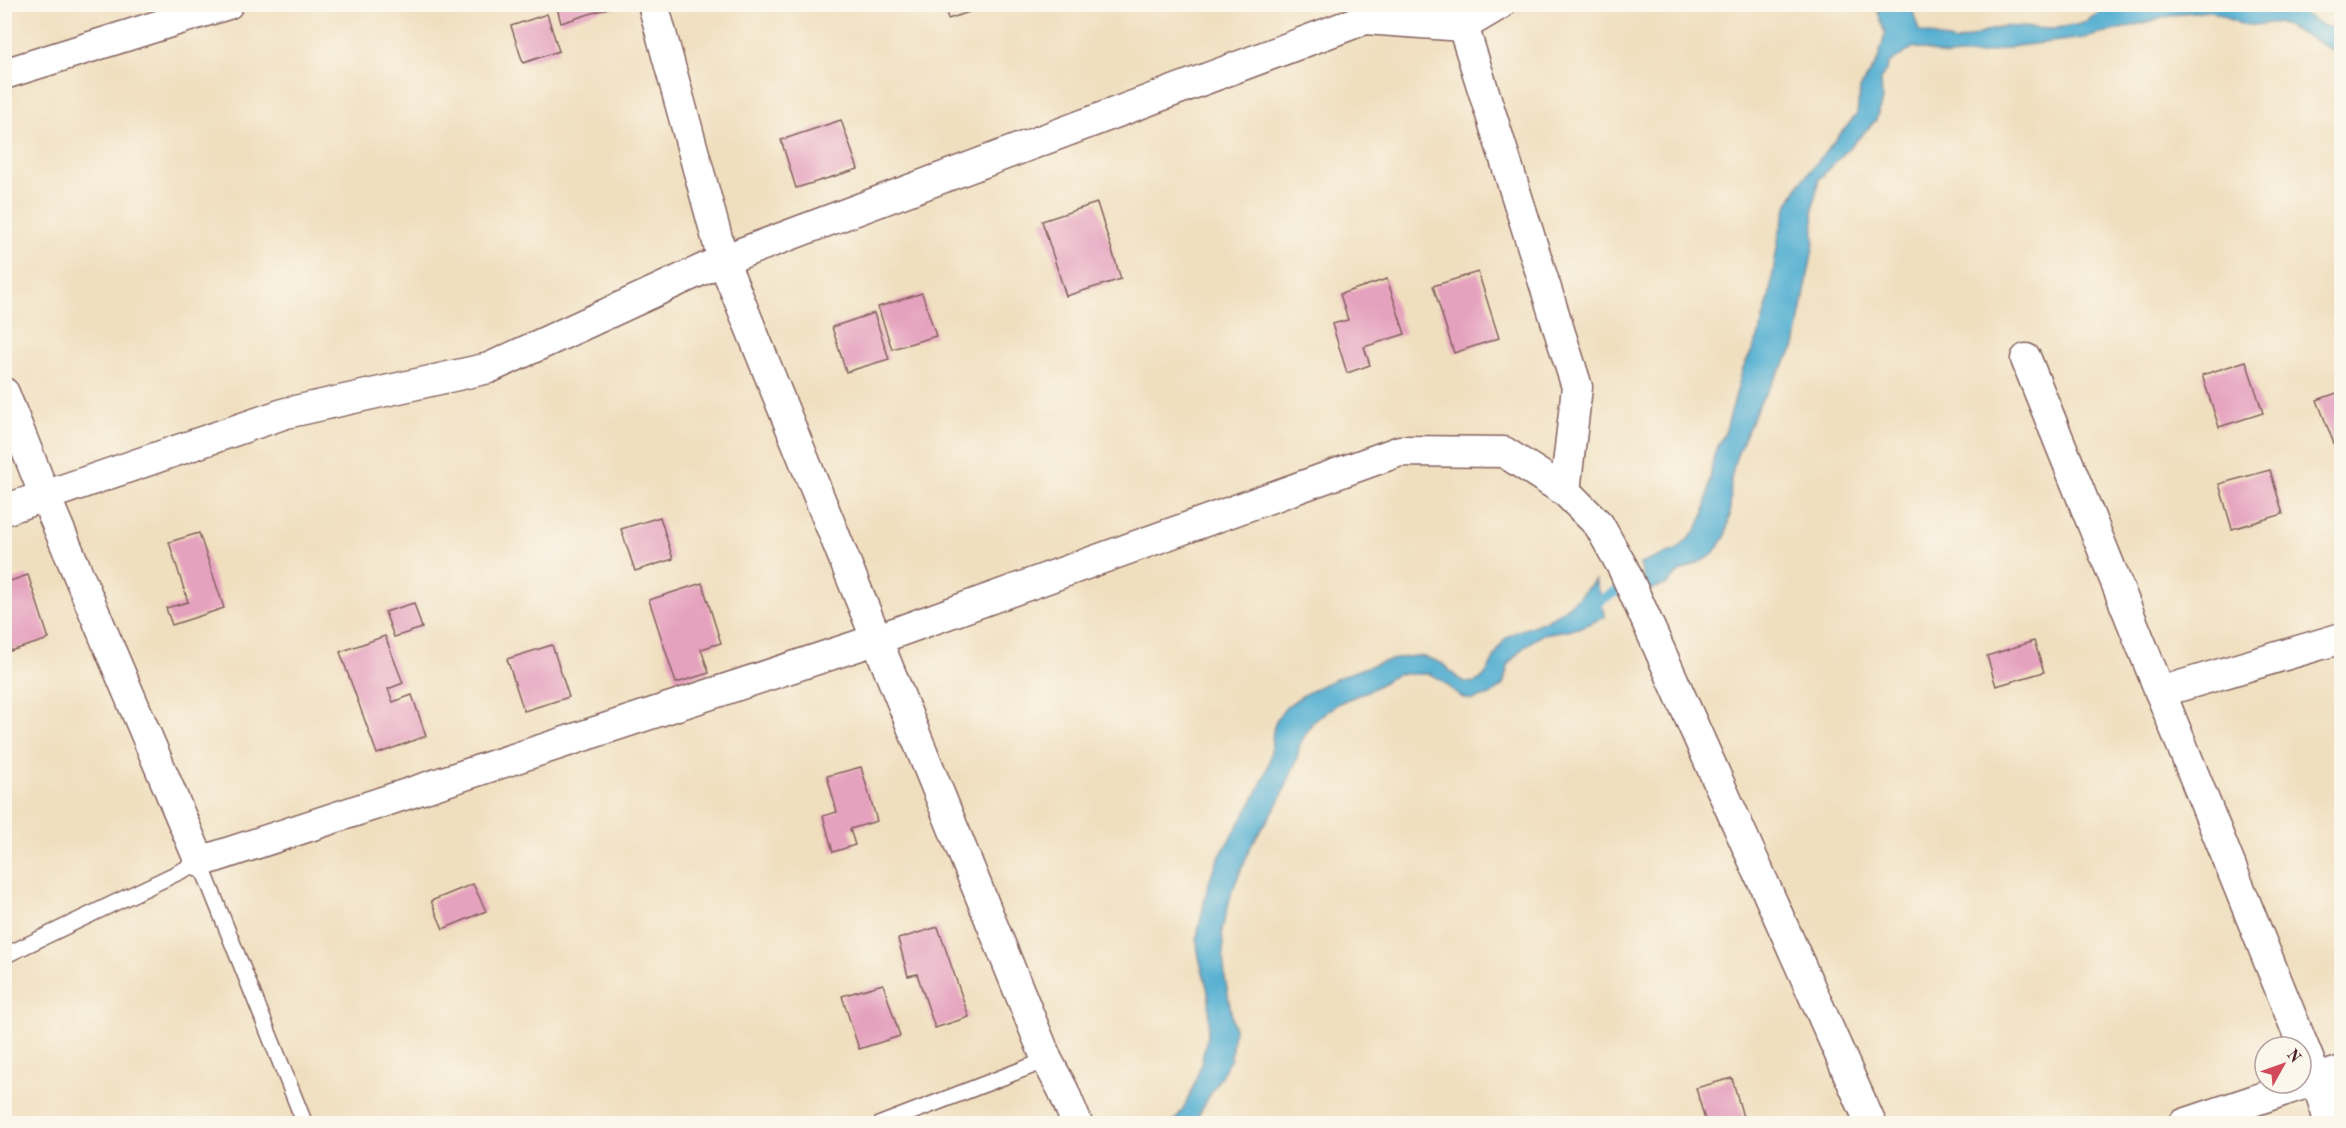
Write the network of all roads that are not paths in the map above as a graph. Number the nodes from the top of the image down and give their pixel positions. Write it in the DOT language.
graph roads {
  1 [pos="228,4"];
  2 [pos="653,4"];
  3 [pos="1500,4"];
  4 [pos="1464,26"];
  5 [pos="4,74"];
  6 [pos="723,260"];
  7 [pos="2026,359"];
  8 [pos="4,393"];
  9 [pos="1565,491"];
  10 [pos="45,496"];
  11 [pos="4,510"];
  12 [pos="2342,638"];
  13 [pos="875,640"];
  14 [pos="2160,692"];
  15 [pos="200,862"];
  16 [pos="4,956"];
  17 [pos="1047,1060"];
  18 [pos="2329,1074"];
  19 [pos="305,1124"];
  20 [pos="881,1124"];
  21 [pos="1077,1124"];
  22 [pos="1871,1124"];
  23 [pos="2184,1124"];
  24 [pos="2330,1124"];
  1 -- 5 [label="street"];
  2 -- 6 [label="street"];
  3 -- 4 [label="street"];
  4 -- 6 [label="street"];
  4 -- 9 [label="street"];
  6 -- 10 [label="street"];
  6 -- 13 [label="street"];
  7 -- 14 [label="street"];
  8 -- 10 [label="street"];
  9 -- 13 [label="street"];
  9 -- 22 [label="street"];
  10 -- 11 [label="street"];
  10 -- 15 [label="street"];
  12 -- 14 [label="street"];
  13 -- 15 [label="street"];
  13 -- 17 [label="street"];
  14 -- 18 [label="street"];
  15 -- 16 [label="lane"];
  15 -- 19 [label="lane"];
  17 -- 20 [label="lane"];
  17 -- 21 [label="street"];
  18 -- 23 [label="street"];
  18 -- 24 [label="street"];
}
